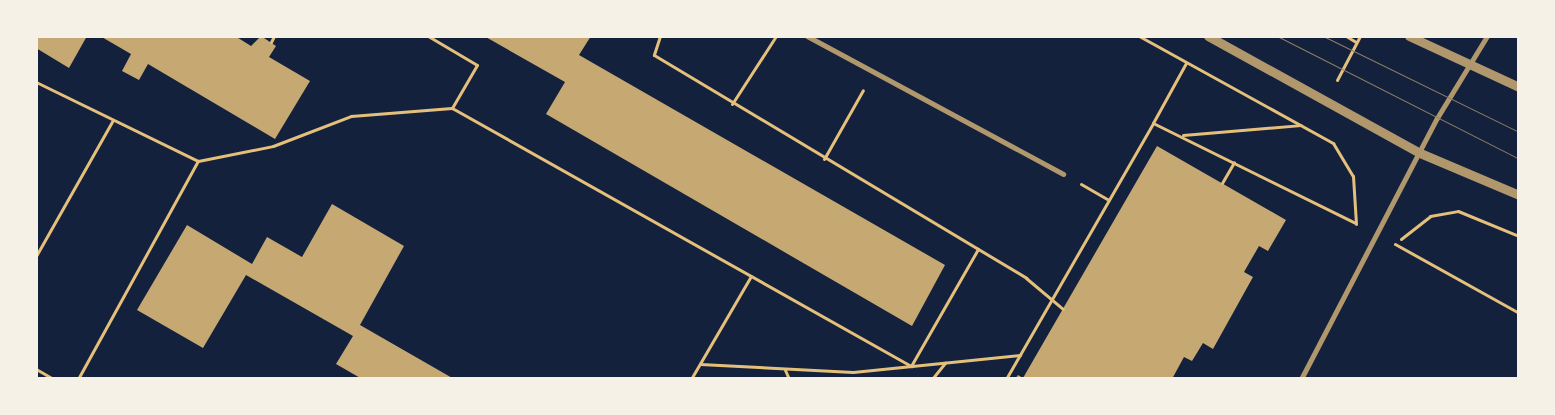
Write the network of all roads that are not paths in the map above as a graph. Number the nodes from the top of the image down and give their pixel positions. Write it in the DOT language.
graph roads {
  1 [pos="807,36"];
  2 [pos="1208,36"];
  3 [pos="1409,36"];
  4 [pos="1487,36"];
  5 [pos="1467,66"];
  6 [pos="1519,87"];
  7 [pos="1420,153"];
  8 [pos="1064,174"];
  9 [pos="1519,195"];
  10 [pos="1301,379"];
  1 -- 8 [label="street"];
  2 -- 7 [label="street"];
  3 -- 5 [label="street"];
  4 -- 5 [label="street"];
  5 -- 6 [label="street"];
  5 -- 7 [label="street"];
  7 -- 9 [label="street"];
  7 -- 10 [label="street"];
}
